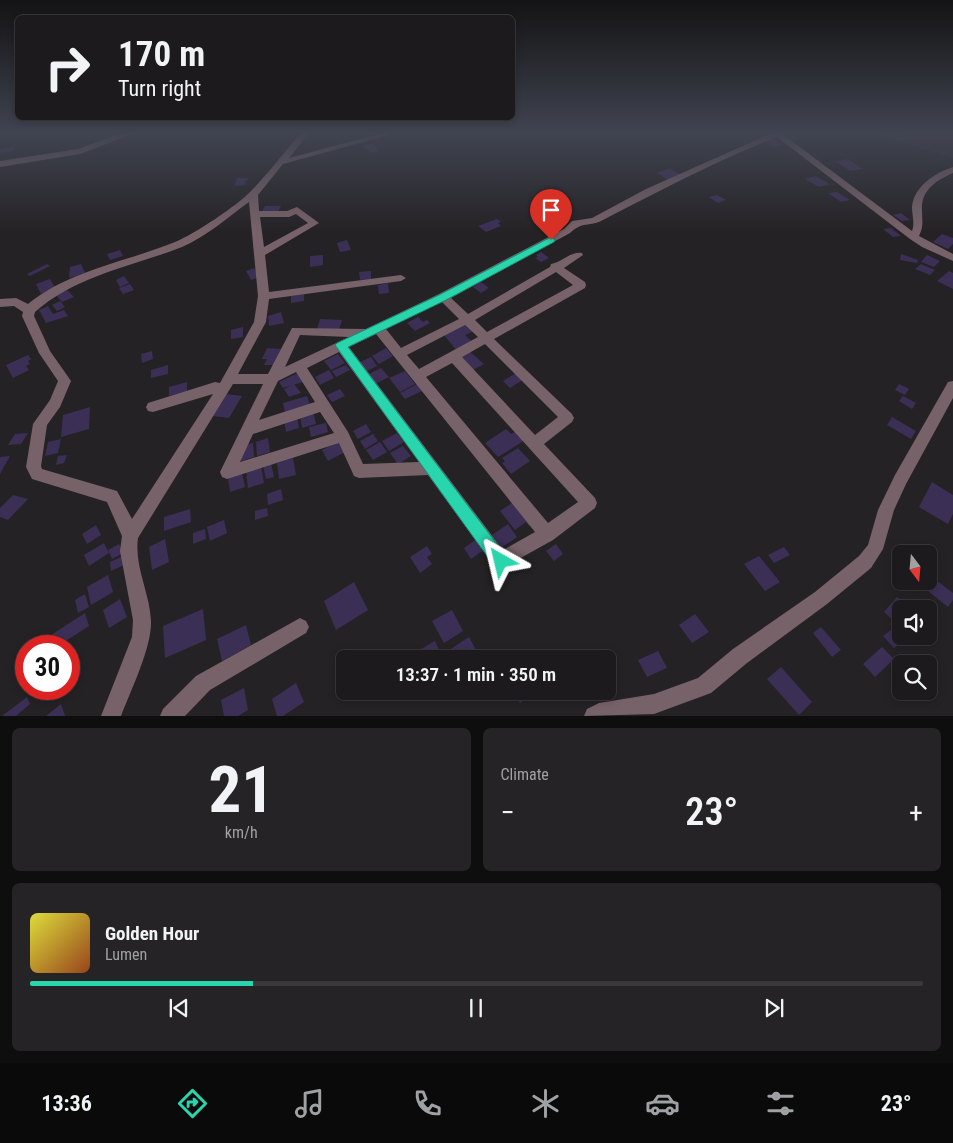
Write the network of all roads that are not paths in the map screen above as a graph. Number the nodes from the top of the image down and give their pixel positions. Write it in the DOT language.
graph roads {
  1 [pos="278,166"];
  2 [pos="705,166"];
  3 [pos="820,166"];
  4 [pos="953,170"];
  5 [pos="253,196"];
  6 [pos="255,214"];
  7 [pos="914,237"];
  8 [pos="260,253"];
  9 [pos="578,255"];
  10 [pos="953,258"];
  11 [pos="555,266"];
  12 [pos="401,278"];
  13 [pos="264,296"];
  14 [pos="443,297"];
  15 [pos="0,303"];
  16 [pos="29,310"];
  17 [pos="466,320"];
  18 [pos="373,331"];
  19 [pos="486,340"];
  20 [pos="341,345"];
  21 [pos="399,354"];
  22 [pos="454,357"];
  23 [pos="299,366"];
  24 [pos="419,375"];
  25 [pos="229,379"];
  26 [pos="271,379"];
  27 [pos="953,386"];
  28 [pos="221,393"];
  29 [pos="324,405"];
  30 [pos="153,407"];
  31 [pos="246,430"];
  32 [pos="344,436"];
  33 [pos="534,444"];
  34 [pos="430,468"];
  35 [pos="547,534"];
  36 [pos="130,536"];
  37 [pos="300,627"];
  38 [pos="114,715"];
  39 [pos="170,716"];
  40 [pos="594,716"];
  1 -- 5 [label="street"];
  2 -- 14 [label="street"];
  3 -- 7 [label="street"];
  4 -- 7 [label="street"];
  5 -- 6 [label="street"];
  5 -- 16 [label="street"];
  6 -- 8 [label="street"];
  6 -- 8 [label="street"];
  7 -- 10 [label="street"];
  8 -- 13 [label="street"];
  9 -- 11 [label="street"];
  11 -- 17 [label="street"];
  11 -- 19 [label="street"];
  12 -- 13 [label="street"];
  13 -- 25 [label="street"];
  14 -- 17 [label="street"];
  14 -- 18 [label="street"];
  15 -- 16 [label="street"];
  16 -- 36 [label="street"];
  17 -- 19 [label="street"];
  17 -- 21 [label="street"];
  18 -- 20 [label="street"];
  18 -- 21 [label="street"];
  18 -- 26 [label="street"];
  19 -- 22 [label="street"];
  19 -- 33 [label="street"];
  20 -- 23 [label="street"];
  20 -- 34 [label="street"];
  21 -- 24 [label="street"];
  22 -- 24 [label="street"];
  22 -- 33 [label="street"];
  23 -- 26 [label="street"];
  23 -- 29 [label="street"];
  24 -- 35 [label="street"];
  25 -- 26 [label="street"];
  25 -- 28 [label="street"];
  26 -- 31 [label="street"];
  27 -- 40 [label="street"];
  28 -- 30 [label="street"];
  28 -- 36 [label="street"];
  29 -- 31 [label="street"];
  29 -- 32 [label="street"];
  31 -- 32 [label="street"];
  32 -- 34 [label="street"];
  33 -- 35 [label="street"];
  34 -- 35 [label="street"];
  36 -- 38 [label="street"];
  37 -- 39 [label="street"];
}
